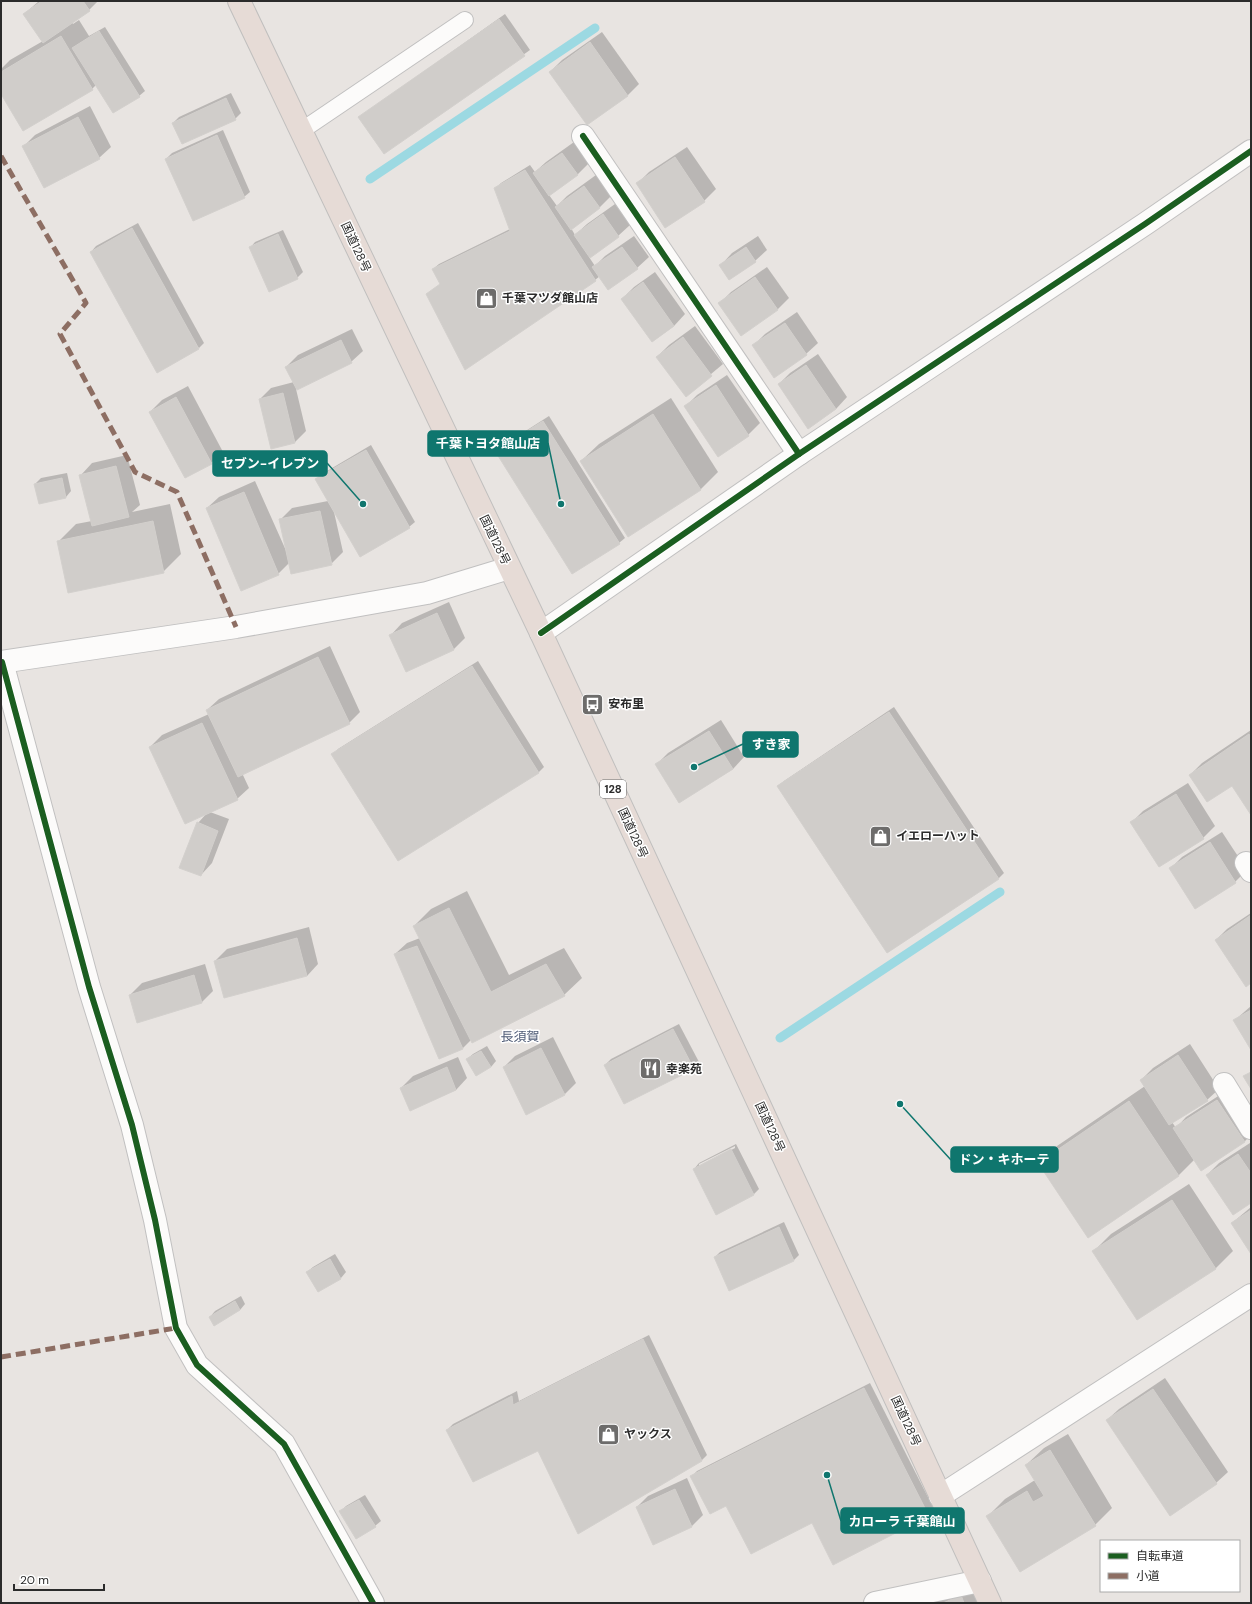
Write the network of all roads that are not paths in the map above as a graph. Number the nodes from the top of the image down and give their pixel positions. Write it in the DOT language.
graph roads {
  1 [pos="239,1"];
  2 [pos="465,20"];
  3 [pos="301,131"];
  4 [pos="583,136"];
  5 [pos="1251,151"];
  6 [pos="799,454"];
  7 [pos="509,568"];
  8 [pos="540,633"];
  9 [pos="2,662"];
  10 [pos="1224,1084"];
  11 [pos="1251,1128"];
  12 [pos="1251,1296"];
  13 [pos="940,1496"];
  14 [pos="980,1581"];
  15 [pos="373,1603"];
  16 [pos="875,1603"];
  17 [pos="990,1603"];
  1 -- 3 [label="highway, 国道128号 / 128"];
  2 -- 3 [label="lane"];
  3 -- 7 [label="highway, 国道128号 / 128"];
  4 -- 6 [label="street"];
  5 -- 6 [label="street"];
  6 -- 8 [label="street"];
  7 -- 8 [label="highway, 国道128号 / 128"];
  7 -- 9 [label="street"];
  8 -- 13 [label="highway, 国道128号 / 128"];
  9 -- 15 [label="street"];
  10 -- 11 [label="street"];
  12 -- 13 [label="street"];
  13 -- 14 [label="highway, 国道128号 / 128"];
  14 -- 16 [label="street"];
  14 -- 17 [label="highway, 国道128号 / 128"];
}
